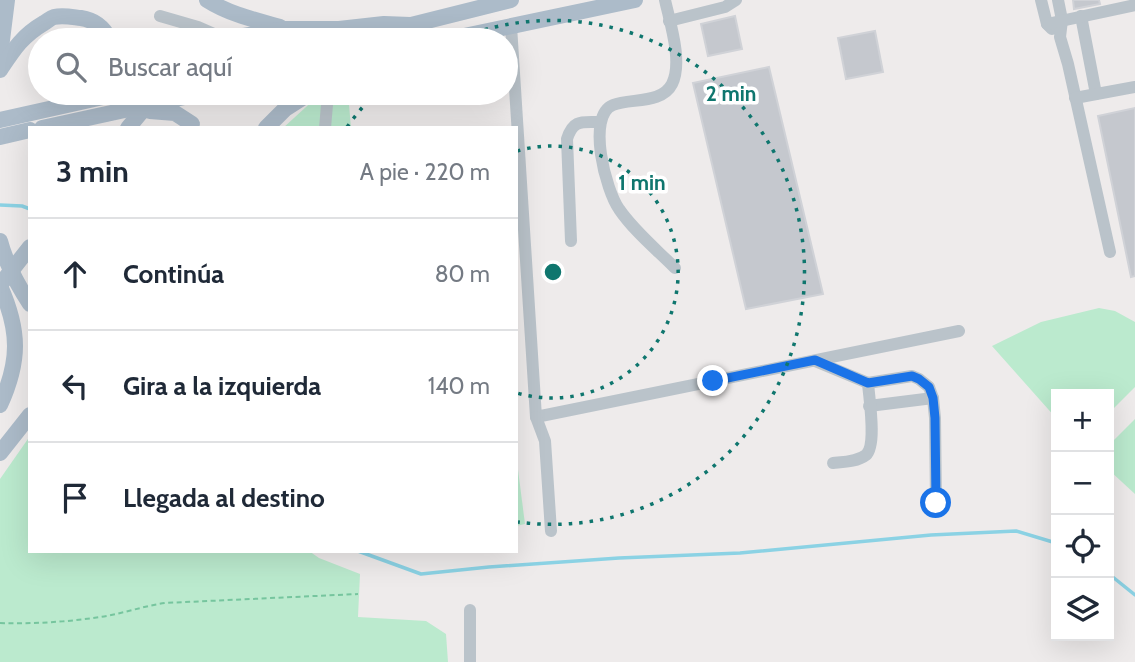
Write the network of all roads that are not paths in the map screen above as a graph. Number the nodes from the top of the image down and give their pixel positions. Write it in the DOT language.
graph roads {
  1 [pos="7,0"];
  2 [pos="511,0"];
  3 [pos="635,0"];
  4 [pos="665,0"];
  5 [pos="736,0"];
  6 [pos="1041,0"];
  7 [pos="1058,0"];
  8 [pos="215,2"];
  9 [pos="483,3"];
  10 [pos="1135,5"];
  11 [pos="160,16"];
  12 [pos="1081,16"];
  13 [pos="1062,20"];
  14 [pos="669,21"];
  15 [pos="1047,24"];
  16 [pos="410,25"];
  17 [pos="511,26"];
  18 [pos="35,28"];
  19 [pos="102,28"];
  20 [pos="200,28"];
  21 [pos="283,28"];
  22 [pos="348,28"];
  23 [pos="398,28"];
  24 [pos="503,28"];
  25 [pos="28,33"];
  26 [pos="1060,37"];
  27 [pos="0,56"];
  28 [pos="0,70"];
  29 [pos="1135,87"];
  30 [pos="1096,94"];
  31 [pos="1075,98"];
  32 [pos="41,105"];
  33 [pos="68,105"];
  34 [pos="146,105"];
  35 [pos="148,105"];
  36 [pos="291,105"];
  37 [pos="327,105"];
  38 [pos="516,105"];
  39 [pos="109,113"];
  40 [pos="28,114"];
  41 [pos="0,120"];
  42 [pos="600,122"];
  43 [pos="51,126"];
  44 [pos="130,126"];
  45 [pos="193,126"];
  46 [pos="268,126"];
  47 [pos="325,126"];
  48 [pos="517,126"];
  49 [pos="28,130"];
  50 [pos="518,135"];
  51 [pos="0,137"];
  52 [pos="0,241"];
  53 [pos="571,241"];
  54 [pos="28,250"];
  55 [pos="1110,252"];
  56 [pos="675,268"];
  57 [pos="0,285"];
  58 [pos="28,301"];
  59 [pos="958,331"];
  60 [pos="815,360"];
  61 [pos="868,383"];
  62 [pos="933,398"];
  63 [pos="0,405"];
  64 [pos="869,406"];
  65 [pos="536,417"];
  66 [pos="28,418"];
  67 [pos="0,453"];
  68 [pos="833,463"];
  69 [pos="936,503"];
  70 [pos="551,531"];
  71 [pos="470,610"];
  72 [pos="470,662"];
  1 -- 27 [label="main road"];
  2 -- 9 [label="main road"];
  3 -- 17 [label="main road"];
  4 -- 14 [label="street"];
  5 -- 14 [label="street"];
  6 -- 15 [label="street"];
  7 -- 13 [label="street"];
  8 -- 21 [label="main road"];
  9 -- 16 [label="main road"];
  10 -- 12 [label="street"];
  11 -- 20 [label="street"];
  12 -- 13 [label="street"];
  12 -- 30 [label="street"];
  13 -- 15 [label="street"];
  13 -- 26 [label="street"];
  14 -- 42 [label="street"];
  15 -- 26 [label="street"];
  16 -- 22 [label="main road"];
  16 -- 23 [label="main road"];
  17 -- 24 [label="main road"];
  18 -- 19 [label="main road"];
  25 -- 28 [label="main road"];
  26 -- 31 [label="street"];
  29 -- 30 [label="street"];
  30 -- 31 [label="street"];
  31 -- 55 [label="street"];
  32 -- 40 [label="main road"];
  33 -- 40 [label="main road"];
  34 -- 39 [label="main road, bridge"];
  35 -- 44 [label="main road"];
  36 -- 46 [label="main road"];
  37 -- 47 [label="street"];
  38 -- 48 [label="street"];
  39 -- 43 [label="main road, bridge"];
  39 -- 45 [label="main road, bridge"];
  40 -- 41 [label="main road"];
  42 -- 53 [label="street"];
  42 -- 56 [label="street"];
  49 -- 51 [label="main road"];
  50 -- 65 [label="street"];
  52 -- 58 [label="main road"];
  54 -- 57 [label="main road, bridge"];
  57 -- 63 [label="main road"];
  59 -- 60 [label="street"];
  60 -- 61 [label="street"];
  60 -- 65 [label="street"];
  61 -- 62 [label="street"];
  61 -- 64 [label="street"];
  62 -- 64 [label="street"];
  62 -- 69 [label="street"];
  64 -- 68 [label="street"];
  65 -- 70 [label="street"];
  66 -- 67 [label="main road"];
  71 -- 72 [label="street"];
}
